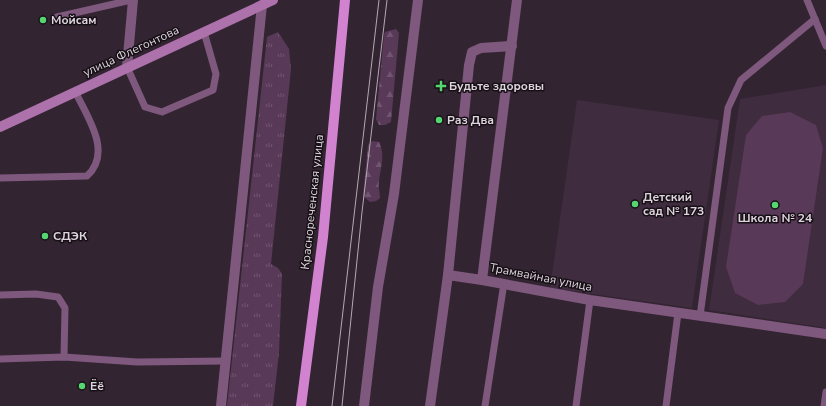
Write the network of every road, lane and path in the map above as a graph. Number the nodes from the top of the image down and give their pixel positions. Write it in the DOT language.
graph roads {
  1 [pos="132,0"];
  2 [pos="273,0"];
  3 [pos="345,0"];
  4 [pos="418,0"];
  5 [pos="517,0"];
  6 [pos="807,0"];
  7 [pos="262,5"];
  8 [pos="57,17"];
  9 [pos="815,19"];
  10 [pos="204,32"];
  11 [pos="512,46"];
  12 [pos="826,46"];
  13 [pos="127,67"];
  14 [pos="75,91"];
  15 [pos="0,127"];
  16 [pos="0,178"];
  17 [pos="448,275"];
  18 [pos="482,280"];
  19 [pos="504,283"];
  20 [pos="0,295"];
  21 [pos="590,300"];
  22 [pos="678,313"];
  23 [pos="700,316"];
  24 [pos="826,334"];
  25 [pos="64,357"];
  26 [pos="0,359"];
  27 [pos="226,361"];
  28 [pos="826,392"];
  29 [pos="221,406"];
  30 [pos="301,406"];
  31 [pos="364,406"];
  32 [pos="430,406"];
  33 [pos="485,406"];
  34 [pos="576,406"];
  35 [pos="666,406"];
  36 [pos="824,406"];
  1 -- 8 [label="lane"];
  1 -- 13 [label="street"];
  2 -- 7 [label="street, улица Флегонтова"];
  3 -- 30 [label="main road, Краснореченская улица"];
  4 -- 31 [label="street"];
  5 -- 11 [label="street, Трамвайная улица"];
  6 -- 9 [label="lane"];
  7 -- 10 [label="street, улица Флегонтова"];
  7 -- 27 [label="street"];
  9 -- 12 [label="lane"];
  9 -- 23 [label="lane"];
  10 -- 13 [label="street, улица Флегонтова"];
  10 -- 13 [label="lane"];
  11 -- 17 [label="street"];
  11 -- 18 [label="street, Трамвайная улица"];
  13 -- 14 [label="street, улица Флегонтова"];
  14 -- 15 [label="street, улица Флегонтова"];
  14 -- 16 [label="lane"];
  17 -- 18 [label="street"];
  17 -- 32 [label="street"];
  18 -- 19 [label="street, Трамвайная улица"];
  19 -- 21 [label="street, Трамвайная улица"];
  19 -- 33 [label="lane"];
  20 -- 25 [label="lane"];
  21 -- 22 [label="street, Трамвайная улица"];
  21 -- 34 [label="lane"];
  22 -- 23 [label="street, Трамвайная улица"];
  22 -- 35 [label="lane"];
  23 -- 24 [label="street, Трамвайная улица"];
  25 -- 26 [label="lane"];
  25 -- 27 [label="lane"];
  27 -- 29 [label="street"];
  28 -- 36 [label="lane"];
}
